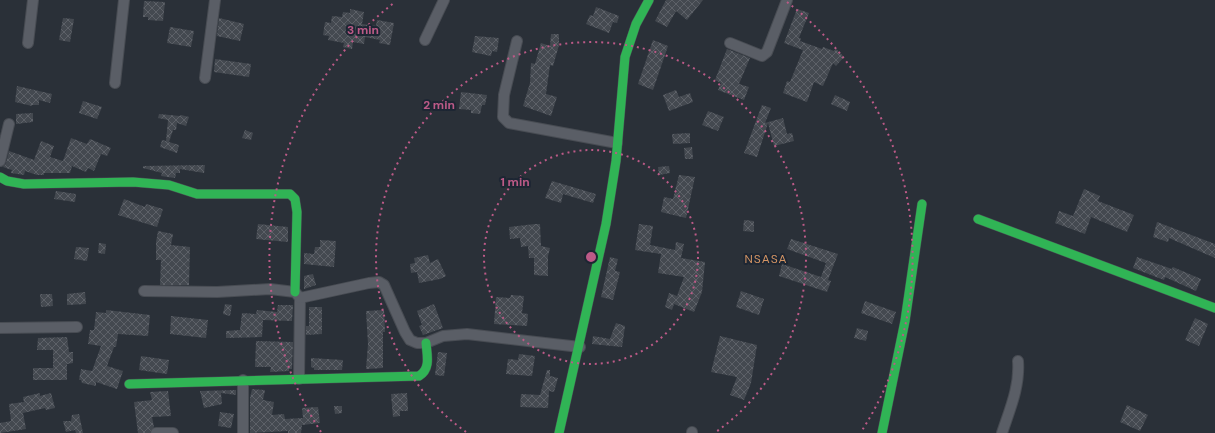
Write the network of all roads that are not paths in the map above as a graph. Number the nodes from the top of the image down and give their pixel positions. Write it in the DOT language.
graph roads {
  1 [pos="33,0"];
  2 [pos="124,0"];
  3 [pos="215,0"];
  4 [pos="444,0"];
  5 [pos="649,0"];
  6 [pos="787,0"];
  7 [pos="425,40"];
  8 [pos="517,41"];
  9 [pos="28,43"];
  10 [pos="730,43"];
  11 [pos="205,78"];
  12 [pos="115,83"];
  13 [pos="9,124"];
  14 [pos="617,143"];
  15 [pos="0,161"];
  16 [pos="0,177"];
  17 [pos="922,204"];
  18 [pos="978,220"];
  19 [pos="144,291"];
  20 [pos="298,295"];
  21 [pos="1215,308"];
  22 [pos="77,327"];
  23 [pos="0,328"];
  24 [pos="426,343"];
  25 [pos="580,347"];
  26 [pos="1018,361"];
  27 [pos="299,379"];
  28 [pos="243,380"];
  29 [pos="129,384"];
  30 [pos="156,433"];
  31 [pos="173,433"];
  32 [pos="243,433"];
  33 [pos="560,433"];
  34 [pos="882,433"];
  35 [pos="1002,433"];
  1 -- 9 [label="street"];
  2 -- 12 [label="street"];
  3 -- 11 [label="street"];
  4 -- 7 [label="street"];
  5 -- 14 [label="street"];
  6 -- 10 [label="street"];
  8 -- 14 [label="street"];
  13 -- 15 [label="street"];
  14 -- 25 [label="street"];
  16 -- 20 [label="street"];
  17 -- 34 [label="street"];
  18 -- 21 [label="street"];
  19 -- 20 [label="street"];
  20 -- 24 [label="street"];
  20 -- 27 [label="street"];
  22 -- 23 [label="street"];
  24 -- 25 [label="street"];
  24 -- 27 [label="street"];
  25 -- 33 [label="street"];
  26 -- 35 [label="street"];
  27 -- 28 [label="street"];
  28 -- 29 [label="street"];
  28 -- 32 [label="street"];
  30 -- 31 [label="street"];
}
